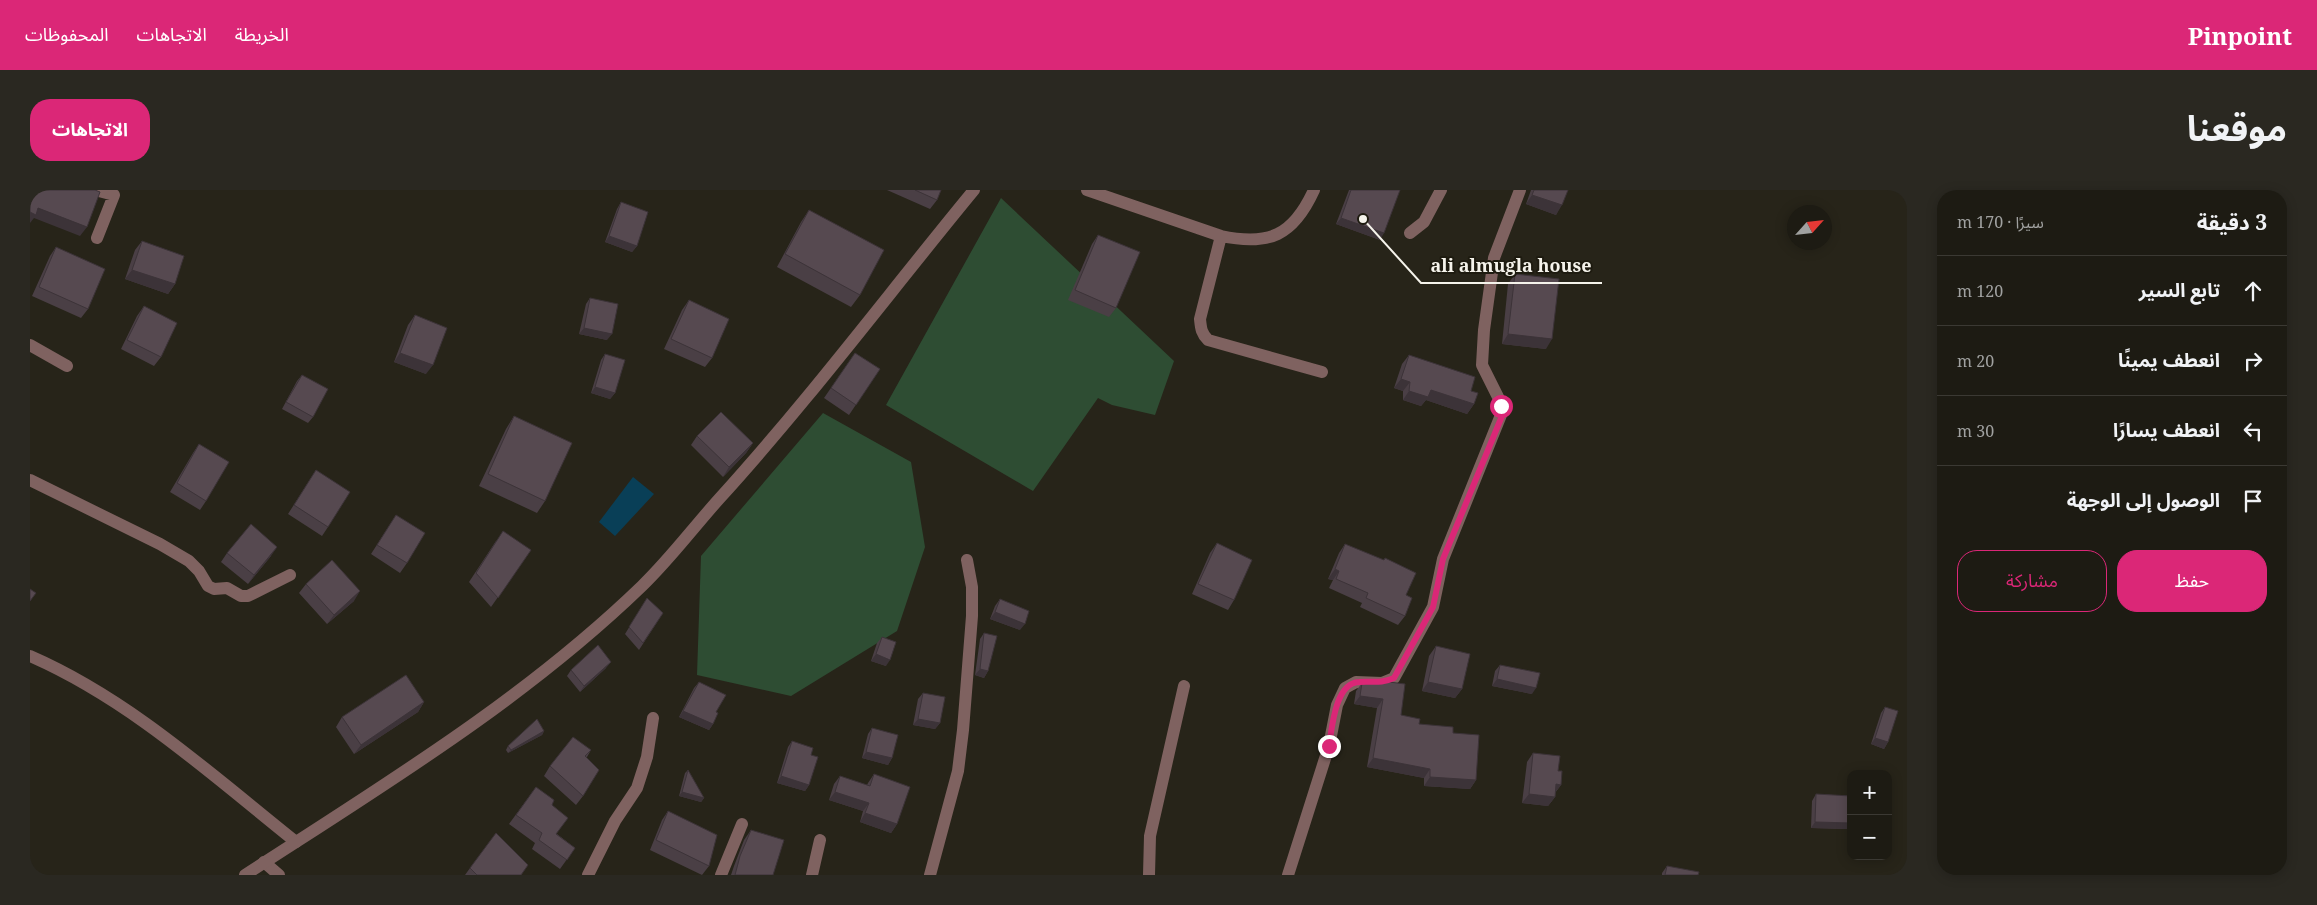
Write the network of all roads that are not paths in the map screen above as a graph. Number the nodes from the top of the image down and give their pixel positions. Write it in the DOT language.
graph roads {
  1 [pos="95,190"];
  2 [pos="974,190"];
  3 [pos="1087,190"];
  4 [pos="1314,190"];
  5 [pos="1441,190"];
  6 [pos="1520,190"];
  7 [pos="1410,233"];
  8 [pos="1221,236"];
  9 [pos="97,238"];
  10 [pos="30,345"];
  11 [pos="68,366"];
  12 [pos="1322,372"];
  13 [pos="30,480"];
  14 [pos="967,560"];
  15 [pos="290,575"];
  16 [pos="30,656"];
  17 [pos="1184,686"];
  18 [pos="653,718"];
  19 [pos="742,824"];
  20 [pos="820,840"];
  21 [pos="296,842"];
  22 [pos="264,862"];
  23 [pos="245,875"];
  24 [pos="279,875"];
  25 [pos="588,875"];
  26 [pos="721,875"];
  27 [pos="812,875"];
  28 [pos="930,875"];
  29 [pos="1149,875"];
  30 [pos="1288,875"];
  1 -- 9 [label="street"];
  2 -- 21 [label="street"];
  3 -- 8 [label="street"];
  4 -- 8 [label="street"];
  5 -- 7 [label="street"];
  6 -- 30 [label="street"];
  8 -- 12 [label="street"];
  10 -- 11 [label="street"];
  13 -- 15 [label="street"];
  14 -- 28 [label="street"];
  16 -- 21 [label="street"];
  17 -- 29 [label="street"];
  18 -- 25 [label="street"];
  19 -- 26 [label="street"];
  20 -- 27 [label="street"];
  21 -- 22 [label="street"];
  22 -- 23 [label="street"];
  22 -- 24 [label="street"];
}
